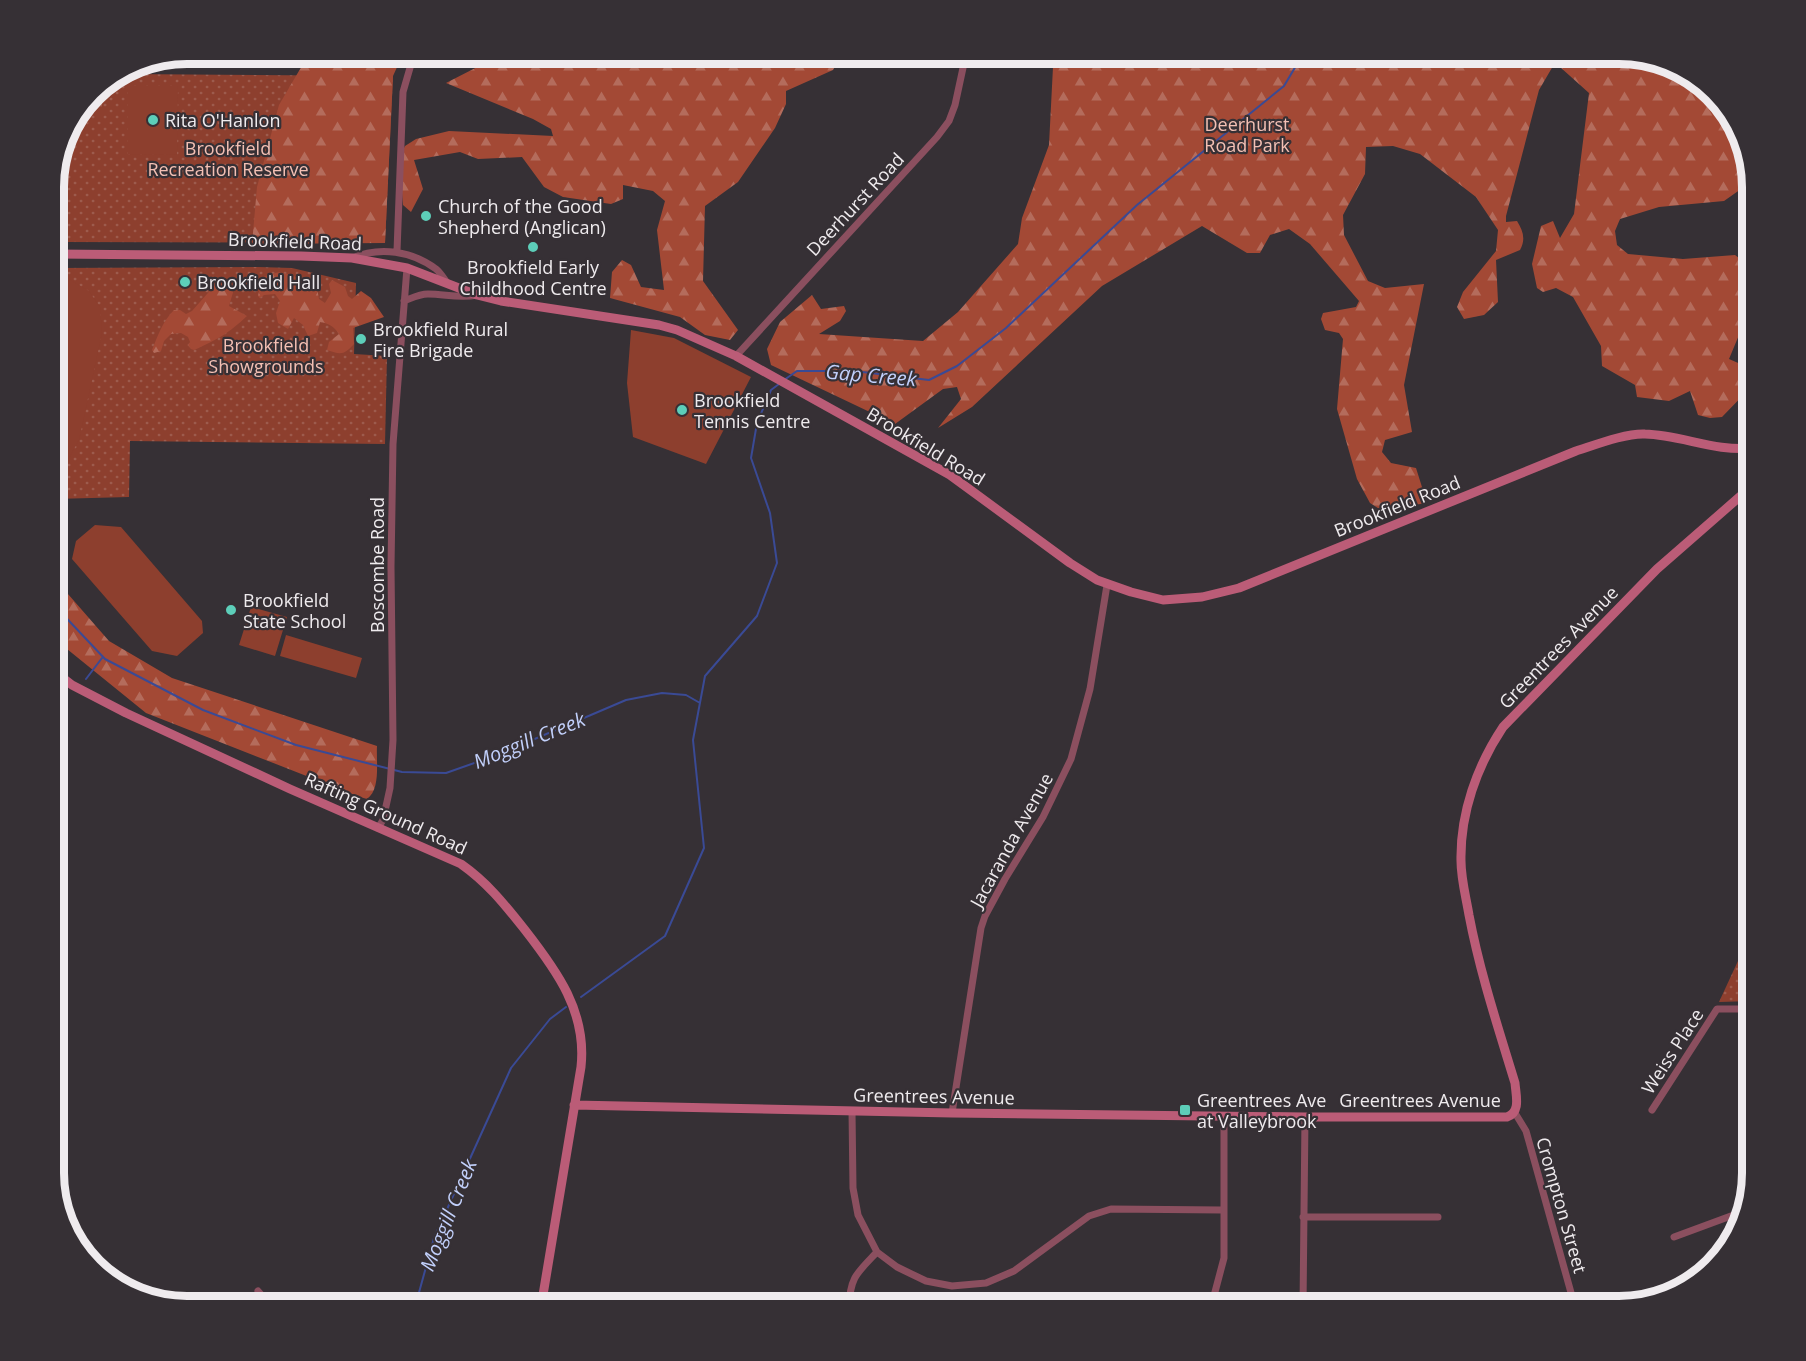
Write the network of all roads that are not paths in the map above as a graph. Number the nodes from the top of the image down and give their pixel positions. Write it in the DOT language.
graph roads {
  1 [pos="411,64"];
  2 [pos="964,64"];
  3 [pos="396,251"];
  4 [pos="65,254"];
  5 [pos="352,258"];
  6 [pos="407,268"];
  7 [pos="449,285"];
  8 [pos="477,295"];
  9 [pos="404,301"];
  10 [pos="736,356"];
  11 [pos="1742,448"];
  12 [pos="1742,495"];
  13 [pos="1107,585"];
  14 [pos="65,680"];
  15 [pos="378,828"];
  16 [pos="1742,1009"];
  17 [pos="574,1105"];
  18 [pos="1652,1110"];
  19 [pos="852,1111"];
  20 [pos="952,1113"];
  21 [pos="1515,1113"];
  22 [pos="1224,1116"];
  23 [pos="1305,1117"];
  24 [pos="1222,1210"];
  25 [pos="1734,1214"];
  26 [pos="1303,1217"];
  27 [pos="1438,1217"];
  28 [pos="1674,1237"];
  29 [pos="877,1252"];
  30 [pos="258,1291"];
  31 [pos="262,1296"];
  32 [pos="543,1296"];
  33 [pos="850,1296"];
  34 [pos="1214,1296"];
  35 [pos="1303,1296"];
  36 [pos="1572,1296"];
  1 -- 3 [label="street"];
  2 -- 10 [label="street, Deerhurst Road"];
  3 -- 5 [label="street"];
  3 -- 7 [label="street"];
  4 -- 5 [label="main road, Brookfield Road"];
  5 -- 6 [label="main road, Brookfield Road"];
  6 -- 7 [label="main road, Brookfield Road"];
  6 -- 9 [label="street, Boscombe Road"];
  7 -- 8 [label="main road, Brookfield Road"];
  8 -- 9 [label="street"];
  8 -- 10 [label="main road, Brookfield Road"];
  9 -- 15 [label="street, Boscombe Road"];
  10 -- 13 [label="main road, Brookfield Road"];
  11 -- 13 [label="main road, Brookfield Road"];
  12 -- 21 [label="main road, Greentrees Avenue"];
  13 -- 20 [label="street, Jacaranda Avenue"];
  14 -- 15 [label="main road, Rafting Ground Road"];
  15 -- 17 [label="main road, Rafting Ground Road"];
  16 -- 18 [label="street, Weiss Place"];
  17 -- 19 [label="main road, Greentrees Avenue"];
  17 -- 32 [label="main road, Rafting Ground Road"];
  19 -- 20 [label="main road, Greentrees Avenue"];
  19 -- 29 [label="street"];
  20 -- 22 [label="main road, Greentrees Avenue"];
  21 -- 23 [label="main road, Greentrees Avenue"];
  21 -- 36 [label="street, Crompton Street"];
  22 -- 23 [label="main road, Greentrees Avenue"];
  22 -- 24 [label="street"];
  23 -- 26 [label="street"];
  24 -- 29 [label="street"];
  24 -- 34 [label="street"];
  25 -- 28 [label="street"];
  26 -- 27 [label="street"];
  26 -- 35 [label="street"];
  29 -- 33 [label="street"];
  30 -- 31 [label="street"];
}
